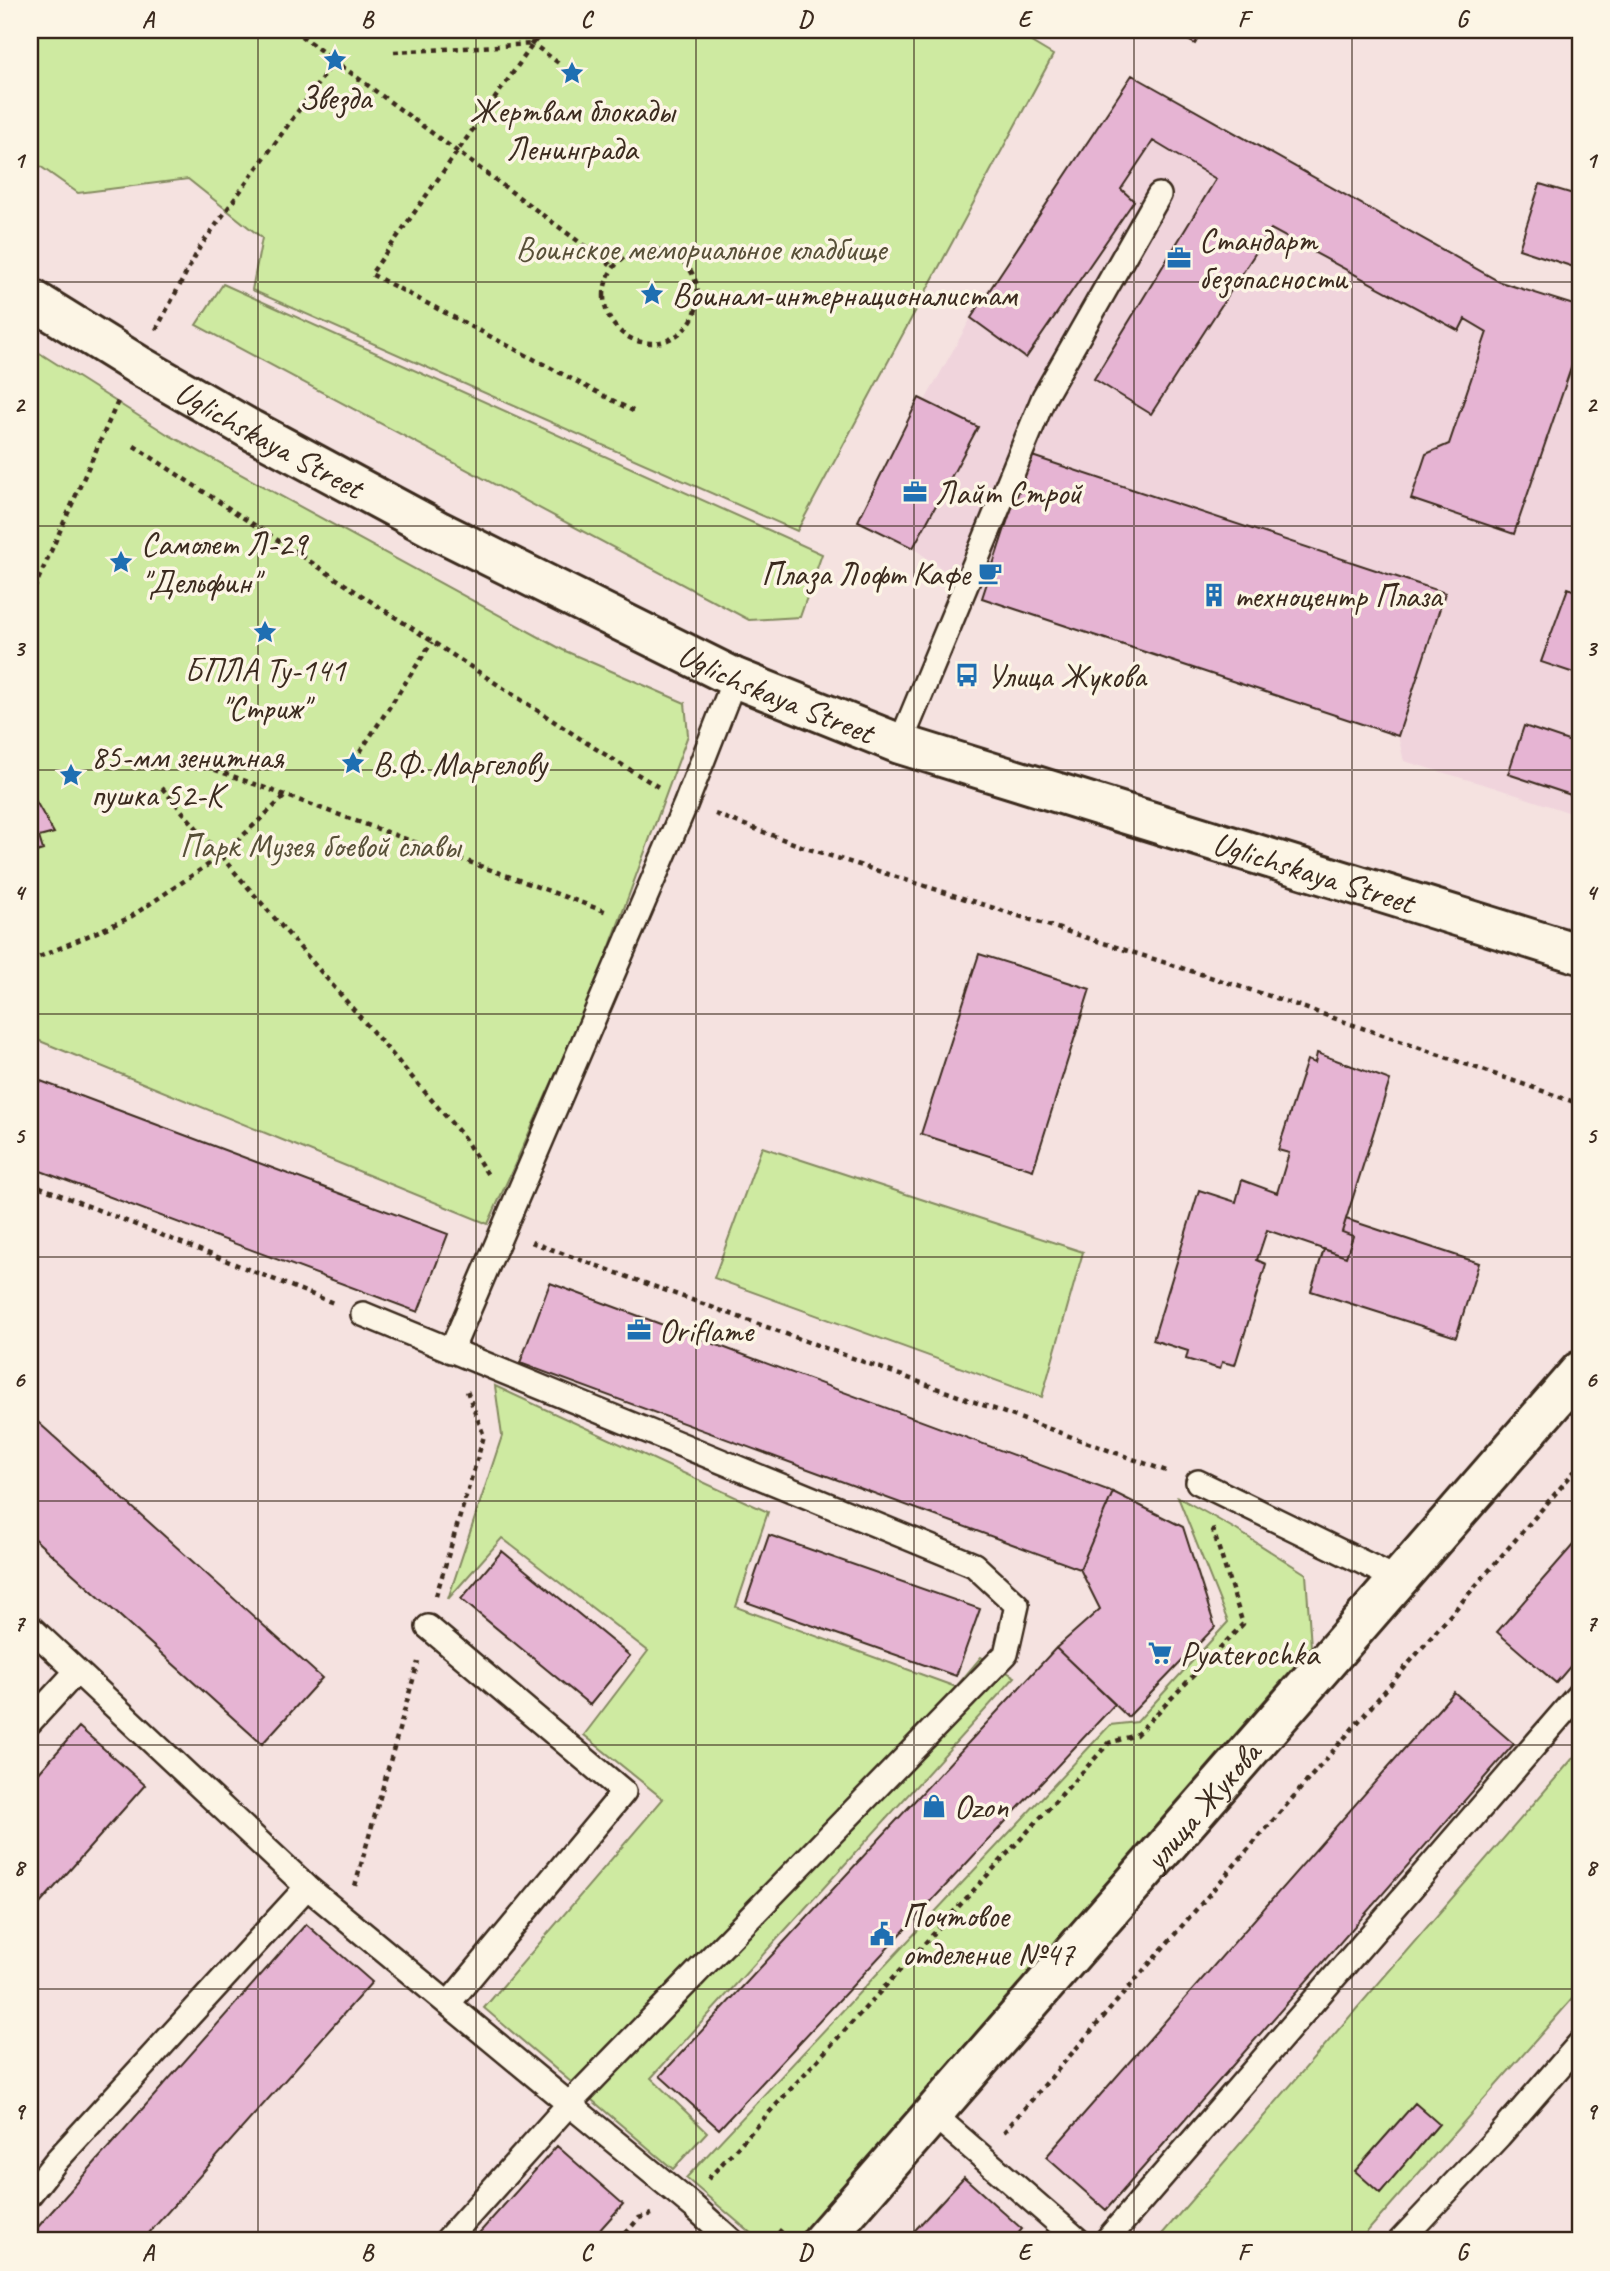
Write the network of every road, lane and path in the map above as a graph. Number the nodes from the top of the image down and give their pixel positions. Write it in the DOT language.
graph roads {
  1 [pos="293,30"];
  2 [pos="514,30"];
  3 [pos="543,30"];
  4 [pos="533,44"];
  5 [pos="394,52"];
  6 [pos="335,60"];
  7 [pos="561,64"];
  8 [pos="456,150"];
  9 [pos="1159,195"];
  10 [pos="613,267"];
  11 [pos="30,298"];
  12 [pos="156,330"];
  13 [pos="122,392"];
  14 [pos="633,411"];
  15 [pos="134,446"];
  16 [pos="30,598"];
  17 [pos="432,642"];
  18 [pos="735,678"];
  19 [pos="900,744"];
  20 [pos="360,752"];
  21 [pos="177,756"];
  22 [pos="162,788"];
  23 [pos="285,796"];
  24 [pos="686,803"];
  25 [pos="221,856"];
  26 [pos="635,922"];
  27 [pos="1580,954"];
  28 [pos="30,961"];
  29 [pos="1580,1104"];
  30 [pos="30,1183"];
  31 [pos="502,1231"];
  32 [pos="363,1314"];
  33 [pos="451,1352"];
  34 [pos="1580,1371"];
  35 [pos="1580,1465"];
  36 [pos="1198,1482"];
  37 [pos="1399,1580"];
  38 [pos="30,1627"];
  39 [pos="428,1627"];
  40 [pos="77,1671"];
  41 [pos="1580,1693"];
  42 [pos="30,1722"];
  43 [pos="307,1887"];
  44 [pos="448,2004"];
  45 [pos="1580,2043"];
  46 [pos="569,2104"];
  47 [pos="934,2115"];
  48 [pos="983,2157"];
  49 [pos="30,2194"];
  50 [pos="686,2203"];
  51 [pos="1066,2237"];
  52 [pos="446,2241"];
  53 [pos="619,2241"];
  54 [pos="732,2241"];
  55 [pos="822,2241"];
  56 [pos="1106,2241"];
  57 [pos="1400,2241"];
  1 -- 6 [label="path"];
  2 -- 4 [label="path"];
  3 -- 4 [label="path"];
  4 -- 5 [label="path"];
  4 -- 7 [label="path"];
  4 -- 8 [label="path"];
  6 -- 8 [label="path"];
  6 -- 12 [label="path"];
  8 -- 10 [label="path"];
  8 -- 14 [label="path"];
  9 -- 19 [label="lane"];
  10 -- 10 [label="path"];
  11 -- 18 [label="main road, Uglichskaya Street"];
  13 -- 16 [label="path"];
  15 -- 17 [label="path"];
  17 -- 20 [label="path"];
  17 -- 24 [label="path"];
  18 -- 19 [label="main road, Uglichskaya Street"];
  18 -- 24 [label="lane"];
  19 -- 27 [label="main road, Uglichskaya Street"];
  21 -- 23 [label="path"];
  22 -- 25 [label="path"];
  23 -- 25 [label="path"];
  23 -- 26 [label="path"];
  24 -- 26 [label="lane"];
  24 -- 29 [label="path"];
  25 -- 28 [label="path"];
  25 -- 31 [label="path"];
  26 -- 31 [label="lane"];
  30 -- 32 [label="path"];
  31 -- 33 [label="lane"];
  31 -- 36 [label="path"];
  32 -- 33 [label="lane"];
  33 -- 46 [label="lane"];
  34 -- 37 [label="main road, улица Жукова"];
  35 -- 48 [label="path"];
  36 -- 37 [label="lane"];
  36 -- 50 [label="path"];
  37 -- 47 [label="main road, улица Жукова"];
  38 -- 40 [label="lane"];
  39 -- 44 [label="lane"];
  40 -- 42 [label="lane"];
  40 -- 43 [label="lane"];
  41 -- 56 [label="lane"];
  43 -- 44 [label="lane"];
  43 -- 49 [label="lane"];
  44 -- 46 [label="lane"];
  45 -- 57 [label="lane"];
  46 -- 50 [label="lane"];
  46 -- 52 [label="lane"];
  47 -- 48 [label="lane"];
  47 -- 55 [label="main road, улица Жукова"];
  48 -- 51 [label="lane"];
  50 -- 53 [label="path"];
  50 -- 54 [label="lane"];
}
